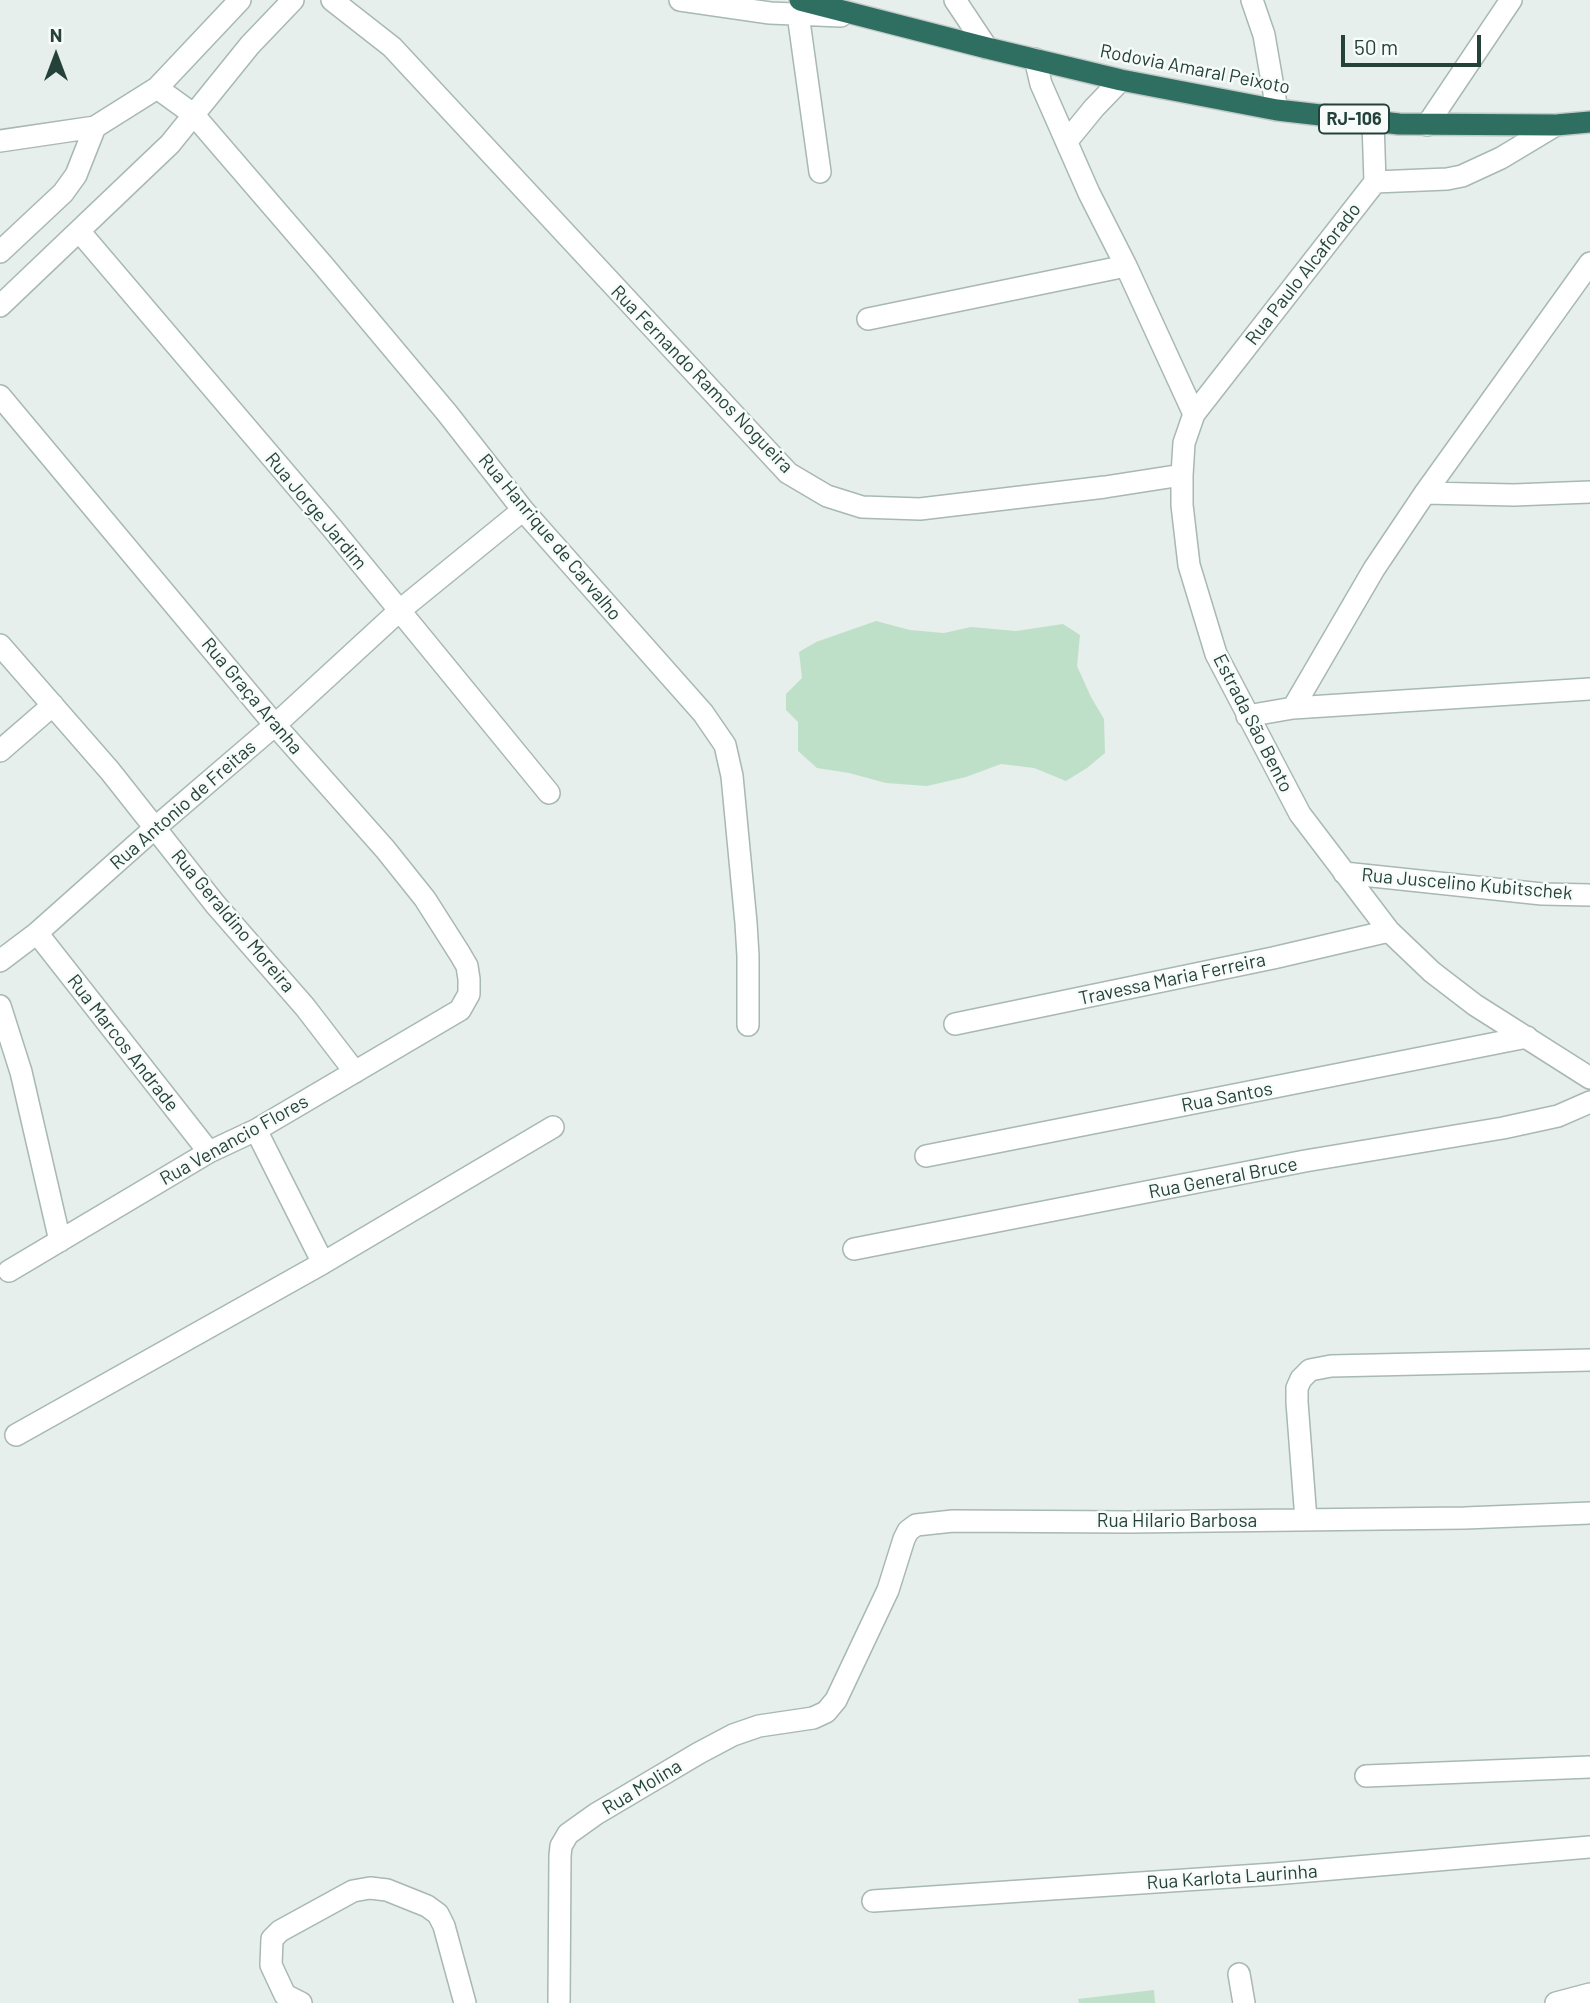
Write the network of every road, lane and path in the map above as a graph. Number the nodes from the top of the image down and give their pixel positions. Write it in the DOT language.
graph roads {
  1 [pos="240,0"];
  2 [pos="293,0"];
  3 [pos="332,0"];
  4 [pos="680,0"];
  5 [pos="955,0"];
  6 [pos="1252,0"];
  7 [pos="1511,0"];
  8 [pos="799,7"];
  9 [pos="221,21"];
  10 [pos="250,45"];
  11 [pos="987,48"];
  12 [pos="1035,59"];
  13 [pos="1121,80"];
  14 [pos="157,88"];
  15 [pos="1277,110"];
  16 [pos="193,114"];
  17 [pos="1373,122"];
  18 [pos="1590,122"];
  19 [pos="1427,125"];
  20 [pos="1556,125"];
  21 [pos="95,127"];
  22 [pos="0,141"];
  23 [pos="1067,141"];
  24 [pos="820,172"];
  25 [pos="1376,182"];
  26 [pos="79,232"];
  27 [pos="0,252"];
  28 [pos="1590,263"];
  29 [pos="1126,266"];
  30 [pos="1582,286"];
  31 [pos="0,306"];
  32 [pos="868,319"];
  33 [pos="0,396"];
  34 [pos="1194,414"];
  35 [pos="1182,475"];
  36 [pos="1590,492"];
  37 [pos="1426,493"];
  38 [pos="523,510"];
  39 [pos="400,611"];
  40 [pos="0,645"];
  41 [pos="1590,689"];
  42 [pos="53,705"];
  43 [pos="1293,708"];
  44 [pos="1247,716"];
  45 [pos="275,725"];
  46 [pos="0,751"];
  47 [pos="549,793"];
  48 [pos="156,827"];
  49 [pos="1344,873"];
  50 [pos="1590,895"];
  51 [pos="1389,931"];
  52 [pos="37,933"];
  53 [pos="0,961"];
  54 [pos="0,1006"];
  55 [pos="460,1010"];
  56 [pos="955,1024"];
  57 [pos="748,1025"];
  58 [pos="1527,1037"];
  59 [pos="355,1072"];
  60 [pos="1590,1078"];
  61 [pos="1590,1102"];
  62 [pos="553,1127"];
  63 [pos="256,1130"];
  64 [pos="209,1152"];
  65 [pos="926,1156"];
  66 [pos="60,1241"];
  67 [pos="854,1249"];
  68 [pos="323,1263"];
  69 [pos="9,1271"];
  70 [pos="1590,1360"];
  71 [pos="16,1435"];
  72 [pos="1590,1513"];
  73 [pos="1306,1520"];
  74 [pos="855,1663"];
  75 [pos="1590,1767"];
  76 [pos="1366,1776"];
  77 [pos="1590,1847"];
  78 [pos="873,1900"];
  79 [pos="1239,1974"];
  80 [pos="1590,1994"];
  81 [pos="286,2000"];
  82 [pos="465,2003"];
  83 [pos="559,2003"];
  84 [pos="1244,2003"];
  85 [pos="1556,2003"];
  1 -- 9 [label="street"];
  2 -- 10 [label="street"];
  3 -- 35 [label="street, Rua Fernando Ramos Nogueira"];
  4 -- 8 [label="street"];
  5 -- 11 [label="street"];
  6 -- 15 [label="street"];
  7 -- 19 [label="street"];
  8 -- 11 [label="highway, Rodovia Amaral Peixoto / RJ-106"];
  8 -- 24 [label="street"];
  9 -- 10 [label="street"];
  9 -- 14 [label="street"];
  10 -- 16 [label="street"];
  11 -- 12 [label="highway, Rodovia Amaral Peixoto / RJ-106"];
  12 -- 13 [label="highway, Rodovia Amaral Peixoto / RJ-106"];
  12 -- 23 [label="street"];
  13 -- 15 [label="highway, Rodovia Amaral Peixoto / RJ-106"];
  13 -- 23 [label="street"];
  14 -- 16 [label="street, Rua Hanrique de Carvalho"];
  14 -- 21 [label="street"];
  15 -- 17 [label="highway, Rodovia Amaral Peixoto / RJ-106"];
  16 -- 26 [label="street"];
  16 -- 38 [label="street, Rua Hanrique de Carvalho"];
  17 -- 19 [label="highway, Rodovia Amaral Peixoto / RJ-106"];
  17 -- 25 [label="street"];
  18 -- 20 [label="highway, Rodovia Amaral Peixoto / RJ-106"];
  19 -- 20 [label="highway, Rodovia Amaral Peixoto / RJ-106"];
  20 -- 25 [label="street"];
  21 -- 22 [label="street"];
  21 -- 27 [label="street"];
  23 -- 29 [label="street"];
  25 -- 34 [label="street, Rua Paulo Alcaforado"];
  26 -- 31 [label="street"];
  26 -- 39 [label="street, Rua Jorge Jardim"];
  28 -- 30 [label="street"];
  29 -- 32 [label="street"];
  29 -- 34 [label="street"];
  30 -- 37 [label="street"];
  33 -- 45 [label="street, Rua Graça Aranha"];
  34 -- 35 [label="street, Estrada São Bento"];
  35 -- 44 [label="street, Estrada São Bento"];
  36 -- 37 [label="street"];
  37 -- 43 [label="street"];
  38 -- 39 [label="street, Rua Antonio de Freitas"];
  38 -- 57 [label="street, Rua Hanrique de Carvalho"];
  39 -- 45 [label="street, Rua Antonio de Freitas"];
  39 -- 47 [label="street, Rua Jorge Jardim"];
  40 -- 42 [label="street, Rua Geraldino Moreira"];
  41 -- 43 [label="street"];
  42 -- 46 [label="street"];
  42 -- 48 [label="street, Rua Geraldino Moreira"];
  43 -- 44 [label="street"];
  44 -- 49 [label="street, Estrada São Bento"];
  45 -- 48 [label="street, Rua Antonio de Freitas"];
  45 -- 55 [label="street, Rua Graça Aranha"];
  48 -- 52 [label="street, Rua Antonio de Freitas"];
  48 -- 59 [label="street, Rua Geraldino Moreira"];
  49 -- 50 [label="street, Rua Juscelino Kubitschek"];
  49 -- 51 [label="street, Estrada São Bento"];
  51 -- 56 [label="street, Travessa Maria Ferreira"];
  51 -- 58 [label="street, Estrada São Bento"];
  52 -- 53 [label="street, Rua Antonio de Freitas"];
  52 -- 64 [label="street, Rua Marcos Andrade"];
  54 -- 66 [label="street"];
  55 -- 59 [label="street, Rua Venancio Flores"];
  58 -- 60 [label="street, Estrada São Bento"];
  58 -- 65 [label="street, Rua Santos"];
  59 -- 63 [label="street, Rua Venancio Flores"];
  61 -- 67 [label="street, Rua General Bruce"];
  62 -- 68 [label="street"];
  63 -- 64 [label="street, Rua Venancio Flores"];
  63 -- 68 [label="street"];
  64 -- 66 [label="street, Rua Venancio Flores"];
  66 -- 69 [label="street, Rua Venancio Flores"];
  68 -- 71 [label="street"];
  70 -- 73 [label="street"];
  72 -- 73 [label="street, Rua Hilario Barbosa"];
  73 -- 74 [label="street, Rua Hilario Barbosa"];
  74 -- 83 [label="street, Rua Molina"];
  75 -- 76 [label="street"];
  77 -- 78 [label="street, Rua Karlota Laurinha"];
  79 -- 84 [label="street"];
  80 -- 85 [label="street"];
  81 -- 82 [label="street"];
}
